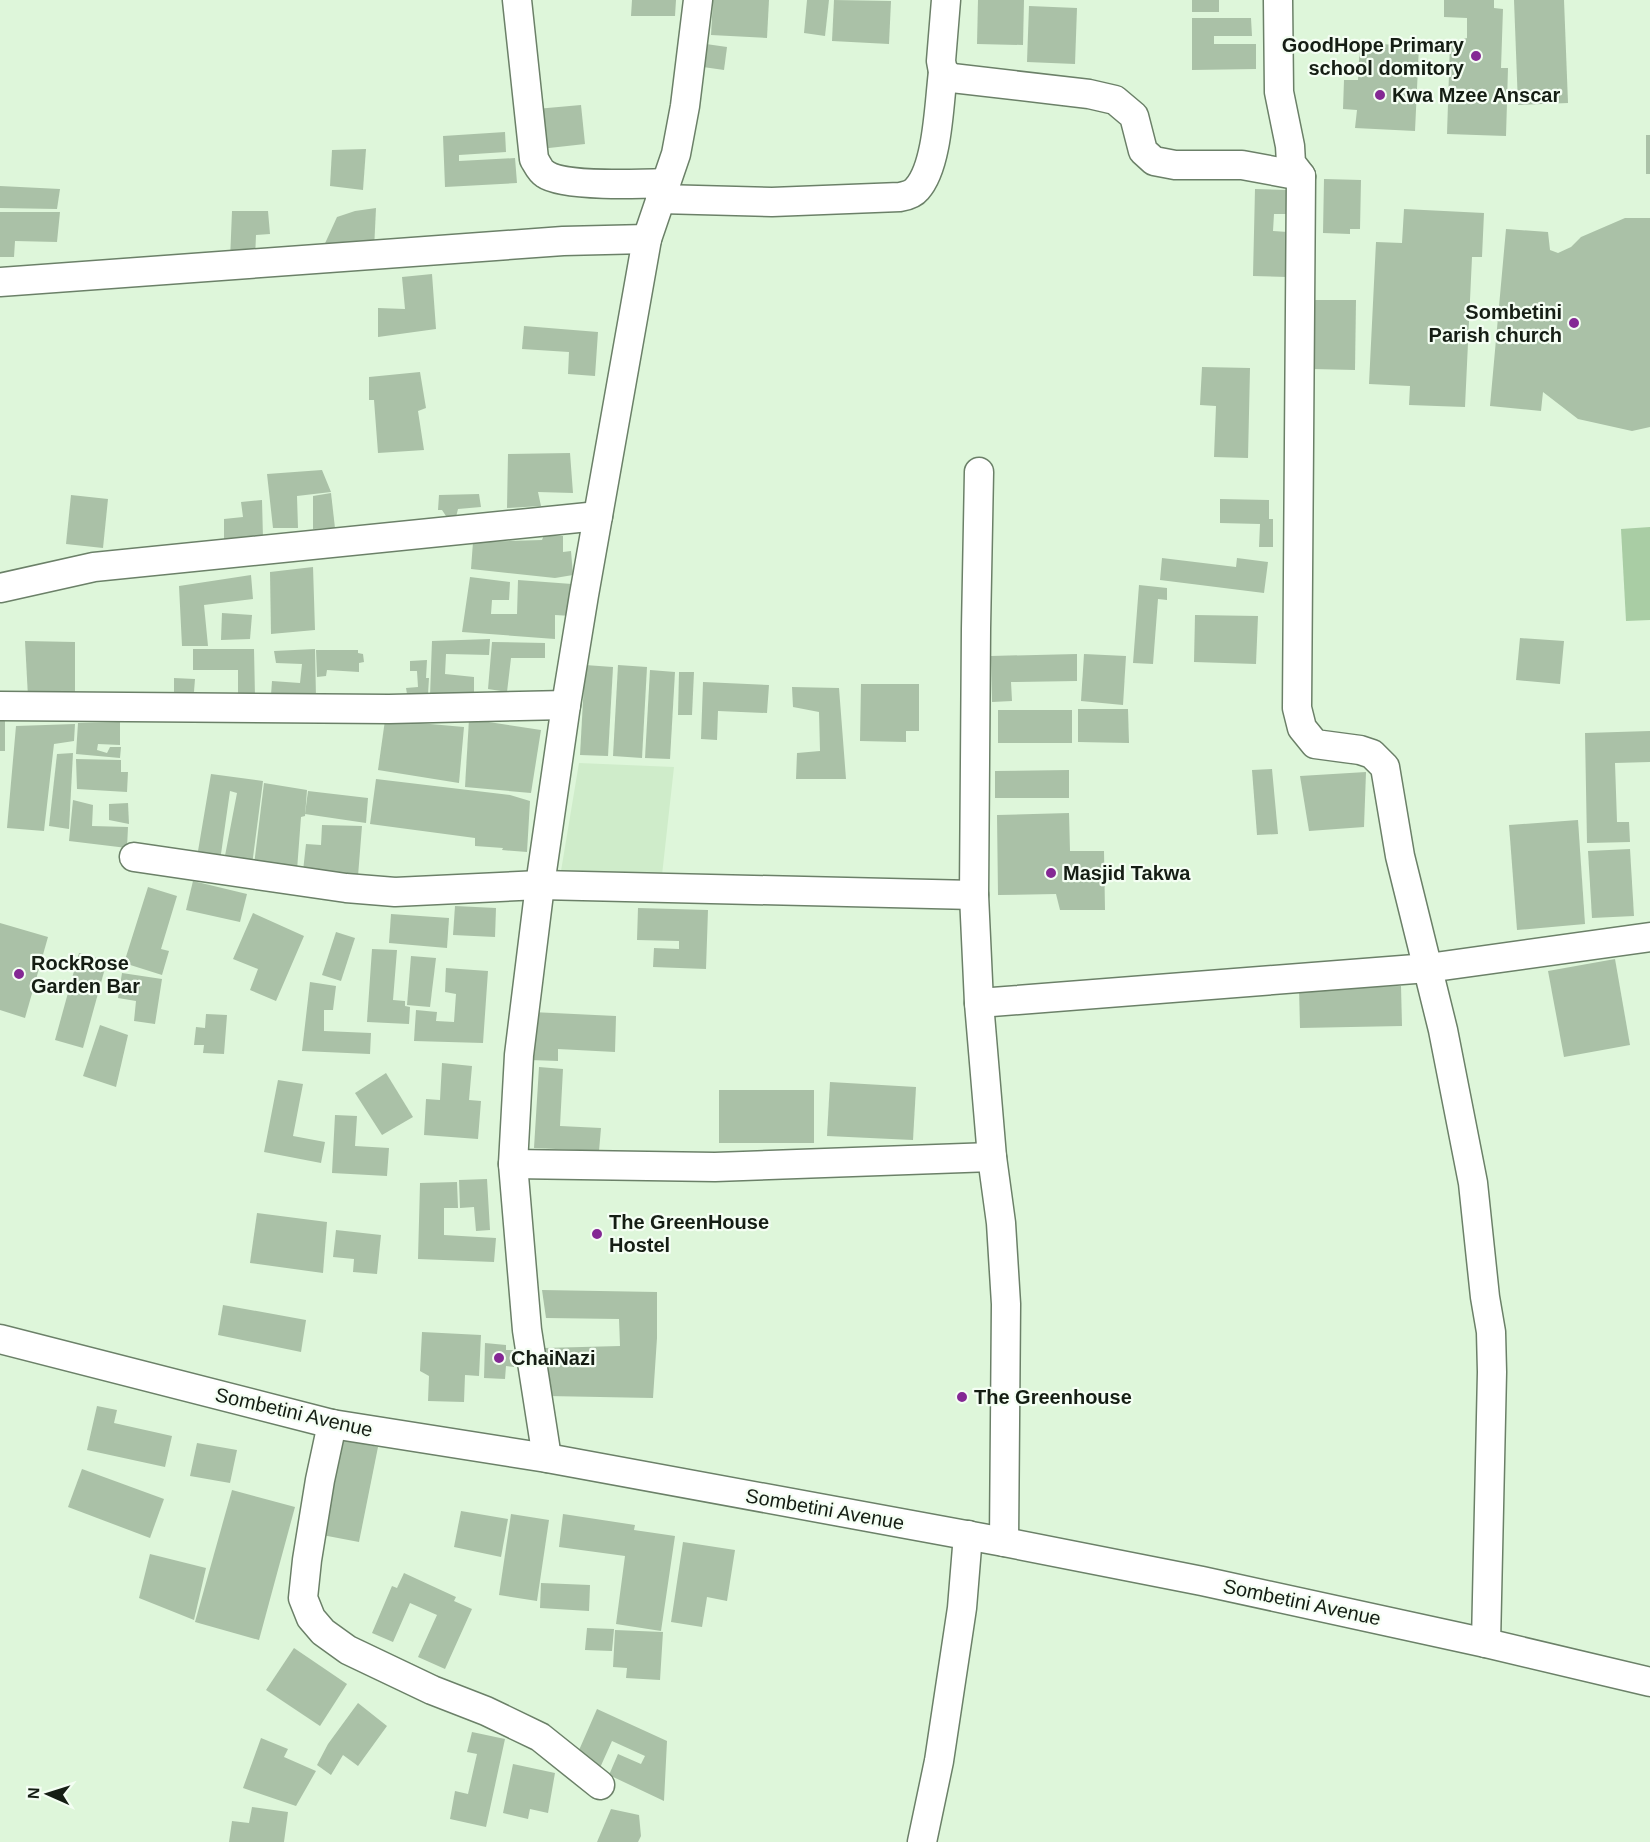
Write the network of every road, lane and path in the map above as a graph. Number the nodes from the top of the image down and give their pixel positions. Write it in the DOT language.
graph roads {
  1 [pos="517,0"];
  2 [pos="698,0"];
  3 [pos="946,0"];
  4 [pos="1278,0"];
  5 [pos="944,72"];
  6 [pos="1301,176"];
  7 [pos="663,191"];
  8 [pos="647,239"];
  9 [pos="0,282"];
  10 [pos="979,472"];
  11 [pos="598,516"];
  12 [pos="0,588"];
  13 [pos="566,705"];
  14 [pos="0,706"];
  15 [pos="134,857"];
  16 [pos="540,885"];
  17 [pos="974,895"];
  18 [pos="1650,937"];
  19 [pos="1428,968"];
  20 [pos="979,1003"];
  21 [pos="992,1157"];
  22 [pos="513,1164"];
  23 [pos="0,1339"];
  24 [pos="332,1424"];
  25 [pos="547,1458"];
  26 [pos="968,1536"];
  27 [pos="1004,1542"];
  28 [pos="1486,1643"];
  29 [pos="1650,1682"];
  30 [pos="600,1785"];
  31 [pos="922,1842"];
  1 -- 7 [label="street"];
  2 -- 7 [label="street"];
  3 -- 5 [label="street"];
  4 -- 6 [label="street"];
  5 -- 6 [label="street"];
  5 -- 7 [label="street"];
  6 -- 19 [label="street"];
  7 -- 8 [label="street"];
  8 -- 9 [label="street"];
  8 -- 11 [label="street"];
  10 -- 17 [label="street"];
  11 -- 12 [label="street"];
  11 -- 13 [label="street"];
  13 -- 14 [label="street"];
  13 -- 16 [label="street"];
  15 -- 16 [label="street"];
  16 -- 17 [label="street"];
  16 -- 22 [label="street"];
  17 -- 20 [label="street"];
  18 -- 19 [label="street"];
  19 -- 20 [label="street"];
  19 -- 28 [label="street"];
  20 -- 21 [label="street"];
  21 -- 22 [label="street"];
  21 -- 27 [label="street"];
  22 -- 25 [label="street"];
  23 -- 24 [label="street, Sombetini Avenue"];
  24 -- 25 [label="street, Sombetini Avenue"];
  24 -- 30 [label="street"];
  25 -- 26 [label="street, Sombetini Avenue"];
  26 -- 27 [label="street, Sombetini Avenue"];
  26 -- 31 [label="street"];
  27 -- 28 [label="street, Sombetini Avenue"];
  28 -- 29 [label="street, Sombetini Avenue"];
}
